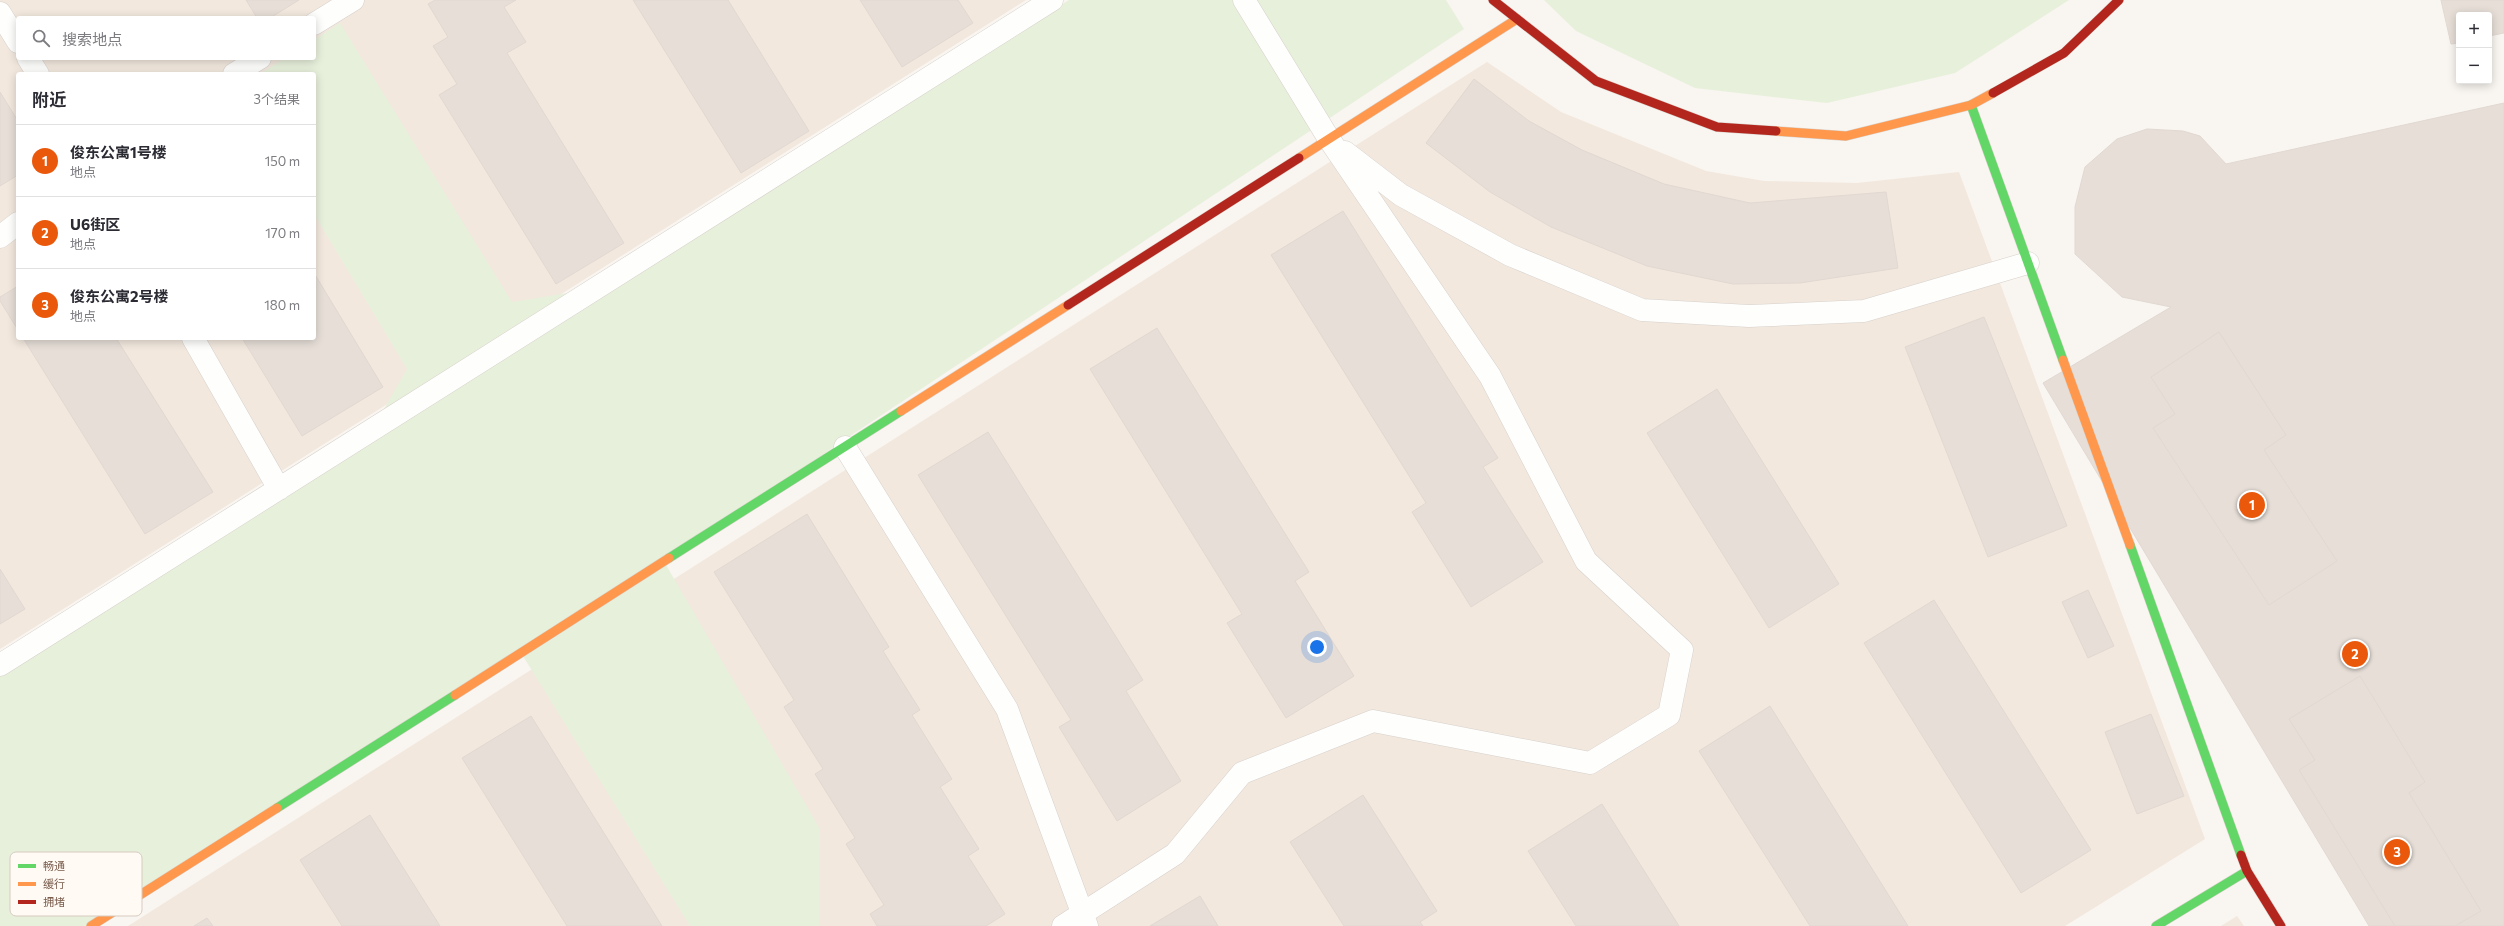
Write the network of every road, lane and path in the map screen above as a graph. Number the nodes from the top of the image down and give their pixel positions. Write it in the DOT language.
graph roads {
  1 [pos="353,0"];
  2 [pos="1052,0"];
  3 [pos="1244,0"];
  4 [pos="1493,0"];
  5 [pos="2119,0"];
  6 [pos="0,13"];
  7 [pos="1517,19"];
  8 [pos="316,23"];
  9 [pos="16,39"];
  10 [pos="29,60"];
  11 [pos="257,60"];
  12 [pos="37,72"];
  13 [pos="237,72"];
  14 [pos="1971,105"];
  15 [pos="1329,139"];
  16 [pos="16,225"];
  17 [pos="0,237"];
  18 [pos="2028,263"];
  19 [pos="194,340"];
  20 [pos="845,447"];
  21 [pos="279,489"];
  22 [pos="0,665"];
  23 [pos="2247,871"];
  24 [pos="142,894"];
  25 [pos="107,916"];
  26 [pos="1085,920"];
  27 [pos="91,926"];
  28 [pos="1063,926"];
  29 [pos="2156,926"];
  30 [pos="2281,926"];
  1 -- 8 [label="street"];
  2 -- 21 [label="street"];
  3 -- 15 [label="street"];
  4 -- 7 [label="street"];
  5 -- 14 [label="street"];
  6 -- 9 [label="street"];
  7 -- 14 [label="street"];
  7 -- 15 [label="street"];
  10 -- 12 [label="street"];
  11 -- 13 [label="street"];
  14 -- 18 [label="street"];
  15 -- 18 [label="street"];
  15 -- 20 [label="street"];
  15 -- 26 [label="street"];
  16 -- 17 [label="street"];
  18 -- 23 [label="street"];
  19 -- 21 [label="street"];
  20 -- 24 [label="street"];
  20 -- 26 [label="street"];
  21 -- 22 [label="street"];
  23 -- 29 [label="street"];
  23 -- 30 [label="street"];
  25 -- 27 [label="street"];
  26 -- 28 [label="street"];
}
